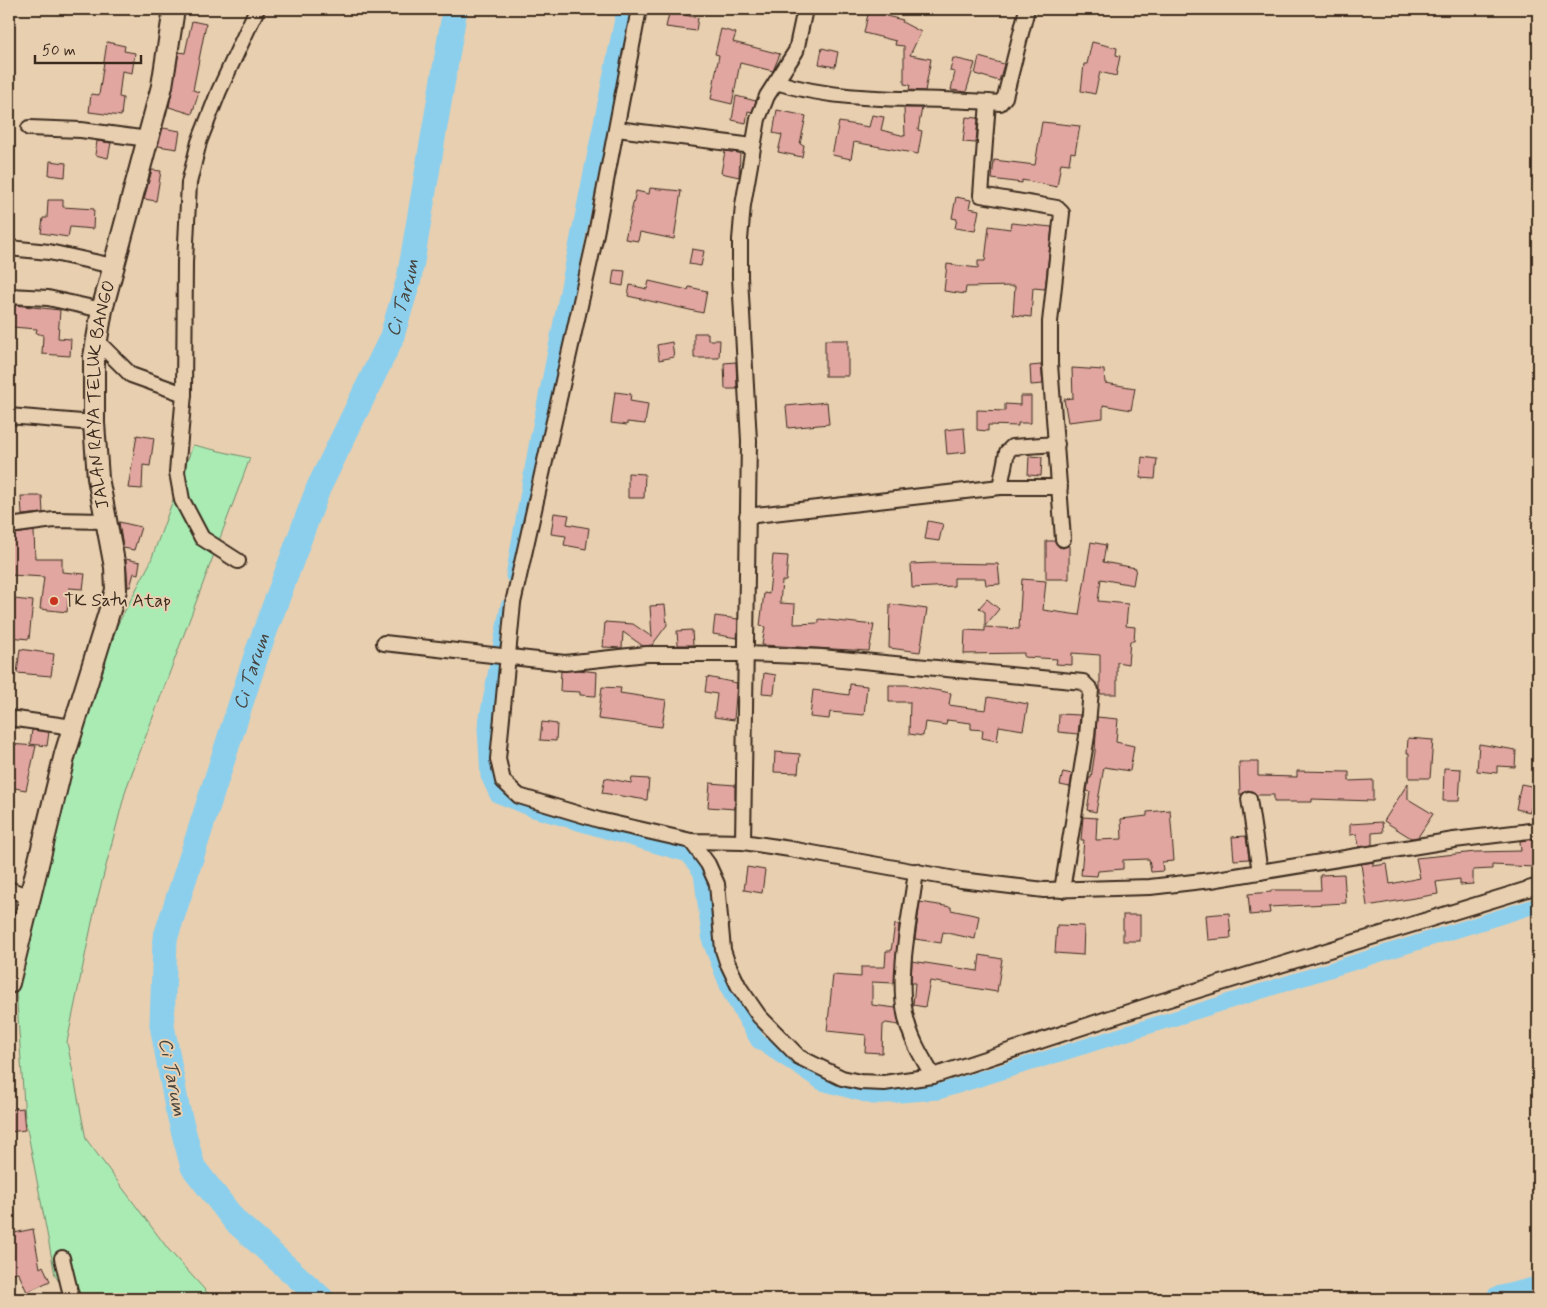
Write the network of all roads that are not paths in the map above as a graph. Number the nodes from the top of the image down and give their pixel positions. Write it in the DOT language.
graph roads {
  1 [pos="174,9"];
  2 [pos="257,9"];
  3 [pos="638,9"];
  4 [pos="805,9"];
  5 [pos="1027,9"];
  6 [pos="776,82"];
  7 [pos="988,102"];
  8 [pos="29,128"];
  9 [pos="617,129"];
  10 [pos="148,139"];
  11 [pos="753,146"];
  12 [pos="9,248"];
  13 [pos="114,266"];
  14 [pos="9,296"];
  15 [pos="102,310"];
  16 [pos="97,340"];
  17 [pos="184,394"];
  18 [pos="9,416"];
  19 [pos="94,423"];
  20 [pos="1056,444"];
  21 [pos="1000,487"];
  22 [pos="1060,487"];
  23 [pos="747,516"];
  24 [pos="105,522"];
  25 [pos="9,526"];
  26 [pos="1063,539"];
  27 [pos="238,561"];
  28 [pos="384,643"];
  29 [pos="746,654"];
  30 [pos="510,657"];
  31 [pos="9,718"];
  32 [pos="73,726"];
  33 [pos="1249,799"];
  34 [pos="1538,830"];
  35 [pos="691,841"];
  36 [pos="743,842"];
  37 [pos="916,871"];
  38 [pos="1260,872"];
  39 [pos="1538,886"];
  40 [pos="9,889"];
  41 [pos="1062,890"];
  42 [pos="29,897"];
  43 [pos="9,983"];
  44 [pos="933,1076"];
  45 [pos="62,1258"];
  46 [pos="72,1299"];
  1 -- 10 [label="main road, JALAN RAYA TELUK BANGO"];
  2 -- 17 [label="street"];
  3 -- 9 [label="street"];
  4 -- 6 [label="street"];
  5 -- 7 [label="street"];
  6 -- 7 [label="street"];
  6 -- 11 [label="street"];
  7 -- 20 [label="street"];
  8 -- 10 [label="street"];
  9 -- 11 [label="street"];
  9 -- 30 [label="street"];
  10 -- 13 [label="main road, JALAN RAYA TELUK BANGO"];
  11 -- 23 [label="street"];
  12 -- 13 [label="street"];
  13 -- 15 [label="main road, JALAN RAYA TELUK BANGO"];
  14 -- 15 [label="street"];
  15 -- 16 [label="main road, JALAN RAYA TELUK BANGO"];
  16 -- 17 [label="street"];
  16 -- 19 [label="main road, JALAN RAYA TELUK BANGO"];
  17 -- 27 [label="street"];
  18 -- 19 [label="street"];
  19 -- 24 [label="main road, JALAN RAYA TELUK BANGO"];
  20 -- 21 [label="street"];
  20 -- 22 [label="street"];
  21 -- 22 [label="street"];
  21 -- 23 [label="street"];
  22 -- 26 [label="street"];
  23 -- 29 [label="street"];
  24 -- 25 [label="street"];
  24 -- 32 [label="main road, JALAN RAYA TELUK BANGO"];
  28 -- 30 [label="street"];
  29 -- 30 [label="street"];
  29 -- 36 [label="street"];
  29 -- 41 [label="street"];
  30 -- 35 [label="street"];
  31 -- 32 [label="street"];
  32 -- 42 [label="main road, JALAN RAYA TELUK BANGO"];
  33 -- 38 [label="street"];
  34 -- 38 [label="street"];
  35 -- 36 [label="street"];
  35 -- 44 [label="street"];
  36 -- 37 [label="street"];
  37 -- 41 [label="street"];
  37 -- 44 [label="street"];
  38 -- 41 [label="street"];
  39 -- 44 [label="street"];
  40 -- 42 [label="street"];
  42 -- 43 [label="main road, JALAN RAYA TELUK BANGO"];
  45 -- 46 [label="street"];
}
